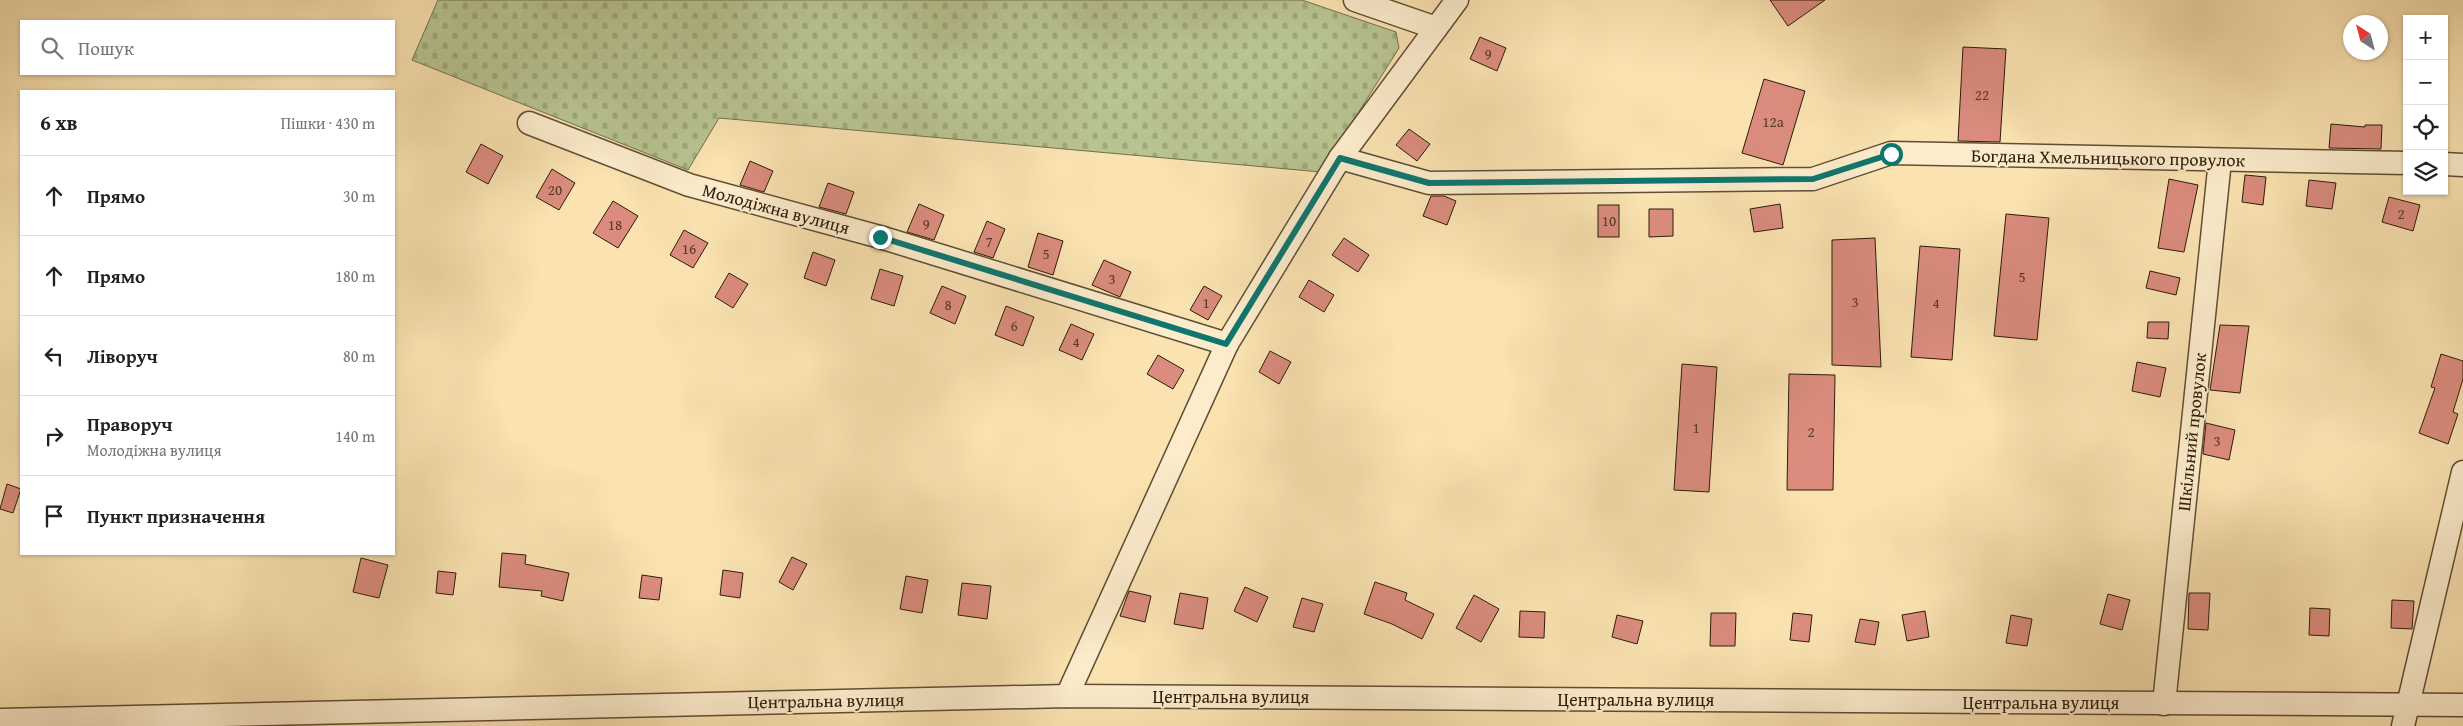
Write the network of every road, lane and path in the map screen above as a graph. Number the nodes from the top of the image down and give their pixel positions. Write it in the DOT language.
graph roads {
  1 [pos="1355,0"];
  2 [pos="1457,0"];
  3 [pos="1436,28"];
  4 [pos="530,123"];
  5 [pos="1340,158"];
  6 [pos="2220,160"];
  7 [pos="2403,164"];
  8 [pos="2448,164"];
  9 [pos="2463,164"];
  10 [pos="1226,344"];
  11 [pos="2463,472"];
  12 [pos="1066,696"];
  13 [pos="2164,704"];
  14 [pos="2463,705"];
  15 [pos="2405,716"];
  16 [pos="0,720"];
  1 -- 3 [label="street"];
  2 -- 3 [label="street"];
  3 -- 5 [label="street"];
  4 -- 10 [label="street, Молодіжна вулиця"];
  5 -- 6 [label="street, Богдана Хмельницького провулок"];
  5 -- 10 [label="street"];
  6 -- 7 [label="street, Богдана Хмельницького провулок"];
  6 -- 13 [label="street, Шкільний провулок"];
  8 -- 9 [label="street"];
  10 -- 12 [label="street"];
  11 -- 15 [label="street"];
  12 -- 13 [label="street, Центральна вулиця"];
  12 -- 16 [label="street, Центральна вулиця"];
  13 -- 15 [label="street, Центральна вулиця"];
  14 -- 15 [label="street, Центральна вулиця"];
}
